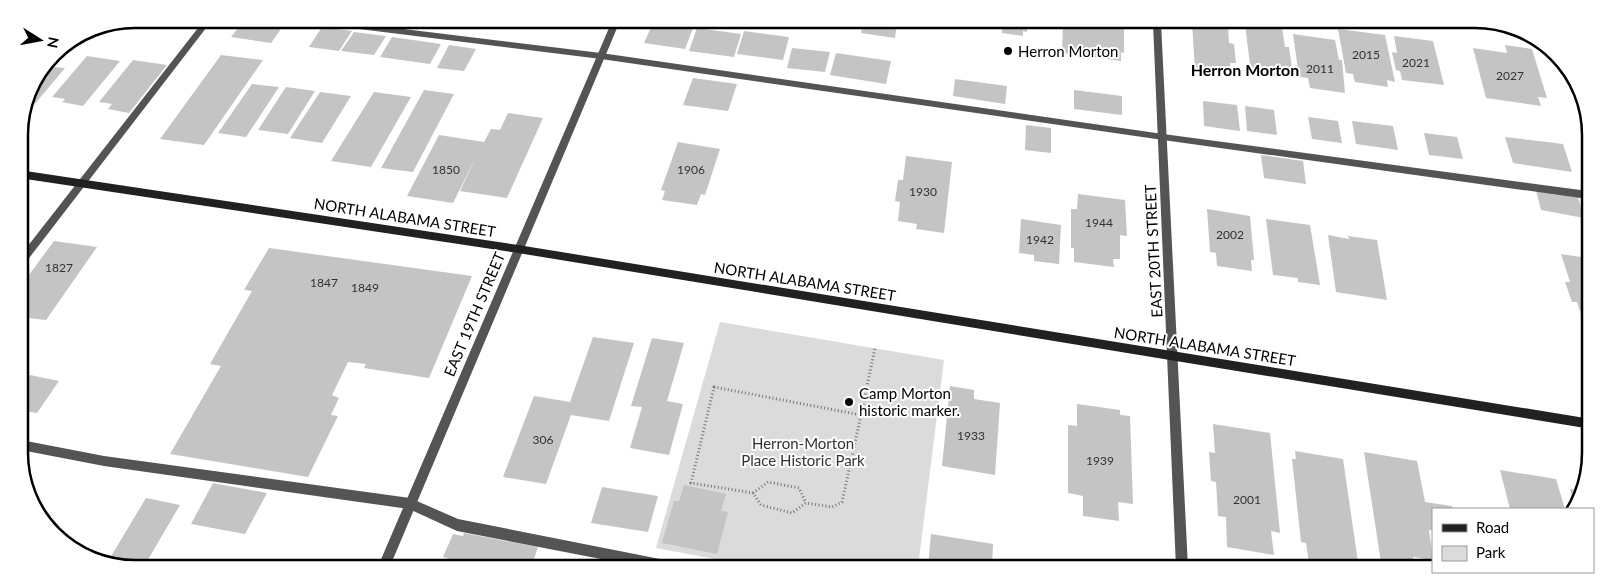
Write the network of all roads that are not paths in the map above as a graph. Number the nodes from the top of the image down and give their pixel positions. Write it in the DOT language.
graph roads {
  1 [pos="202,28"];
  2 [pos="369,28"];
  3 [pos="613,28"];
  4 [pos="1157,28"];
  5 [pos="601,56"];
  6 [pos="1163,137"];
  7 [pos="28,175"];
  8 [pos="82,183"];
  9 [pos="1582,194"];
  10 [pos="518,249"];
  11 [pos="28,253"];
  12 [pos="1172,356"];
  13 [pos="1582,424"];
  14 [pos="28,446"];
  15 [pos="410,504"];
  16 [pos="387,560"];
  17 [pos="635,560"];
  18 [pos="1182,560"];
  1 -- 8 [label="street"];
  2 -- 5 [label="street"];
  3 -- 5 [label="street, EAST 19TH STREET"];
  4 -- 6 [label="street, EAST 20TH STREET"];
  5 -- 6 [label="street"];
  5 -- 10 [label="street, EAST 19TH STREET"];
  6 -- 9 [label="street"];
  6 -- 12 [label="street, EAST 20TH STREET"];
  7 -- 8 [label="main road, NORTH ALABAMA STREET"];
  8 -- 10 [label="main road, NORTH ALABAMA STREET"];
  8 -- 11 [label="street"];
  10 -- 12 [label="main road, NORTH ALABAMA STREET"];
  10 -- 15 [label="street, EAST 19TH STREET"];
  12 -- 13 [label="main road, NORTH ALABAMA STREET"];
  12 -- 18 [label="street, EAST 20TH STREET"];
  14 -- 15 [label="street"];
  15 -- 16 [label="street, EAST 19TH STREET"];
  15 -- 17 [label="street"];
}
